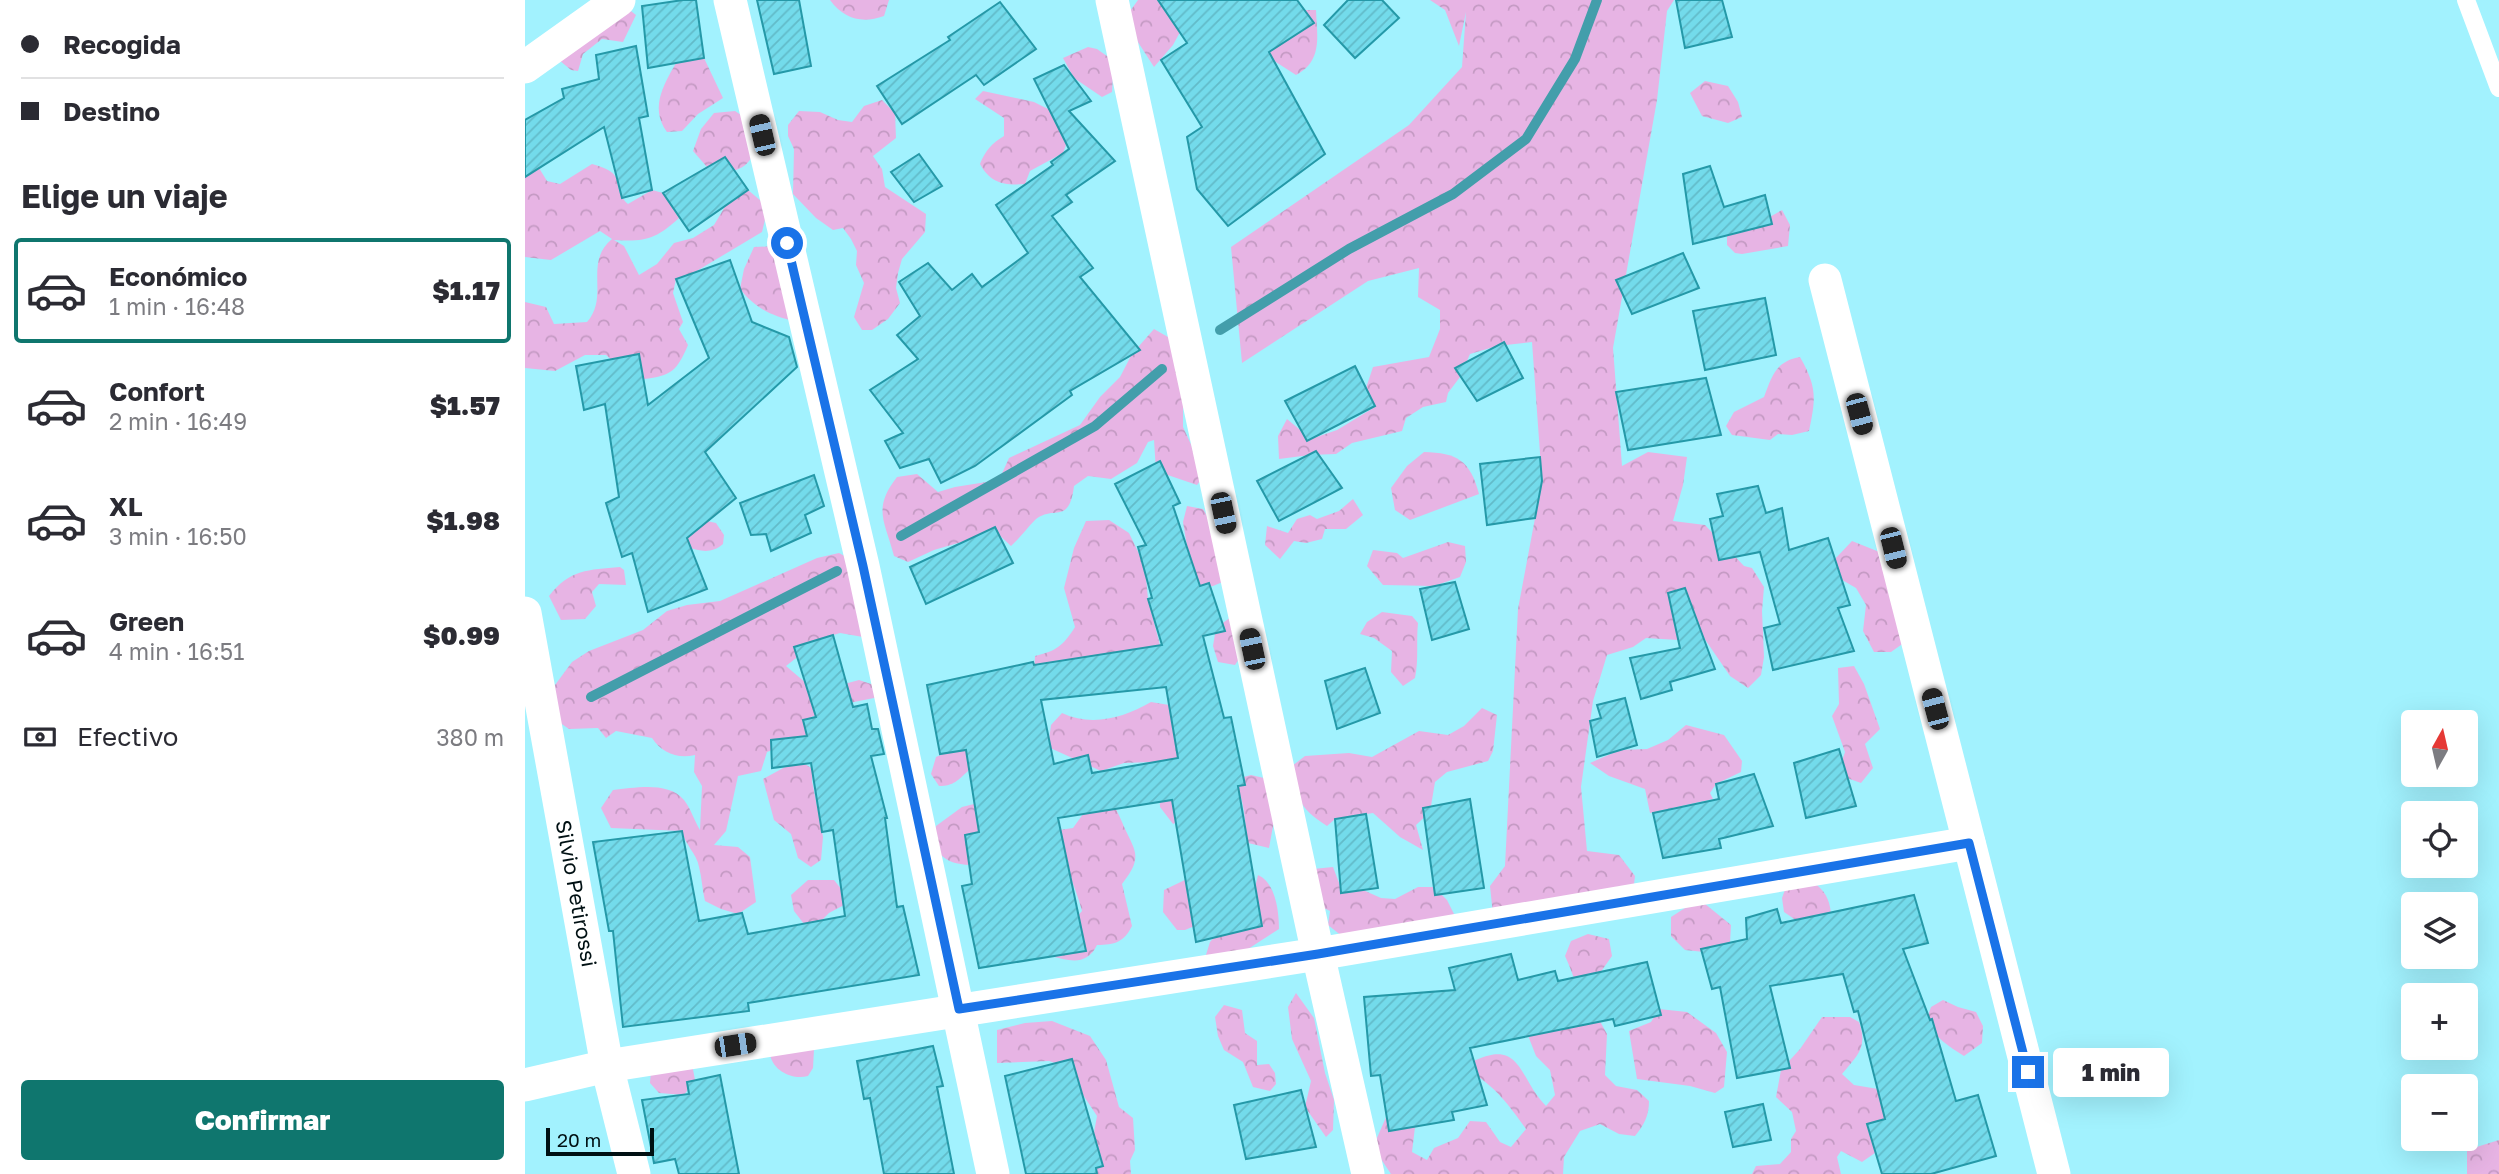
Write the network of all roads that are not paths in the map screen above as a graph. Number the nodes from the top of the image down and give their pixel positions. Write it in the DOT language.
graph roads {
  1 [pos="619,0"];
  2 [pos="730,0"];
  3 [pos="1112,0"];
  4 [pos="2466,0"];
  5 [pos="525,67"];
  6 [pos="2499,88"];
  7 [pos="1825,280"];
  8 [pos="525,614"];
  9 [pos="1969,843"];
  10 [pos="1318,954"];
  11 [pos="959,1009"];
  12 [pos="607,1066"];
  13 [pos="525,1085"];
  14 [pos="634,1174"];
  15 [pos="993,1174"];
  16 [pos="1368,1174"];
  17 [pos="2054,1174"];
  1 -- 5 [label="street"];
  2 -- 11 [label="street"];
  3 -- 10 [label="street"];
  4 -- 6 [label="lane"];
  7 -- 9 [label="street"];
  8 -- 12 [label="street, Silvio Petirossi"];
  9 -- 10 [label="street"];
  9 -- 17 [label="street"];
  10 -- 11 [label="street"];
  10 -- 16 [label="street"];
  11 -- 12 [label="street"];
  11 -- 15 [label="street"];
  12 -- 13 [label="street"];
  12 -- 14 [label="street, Silvio Petirossi"];
}
